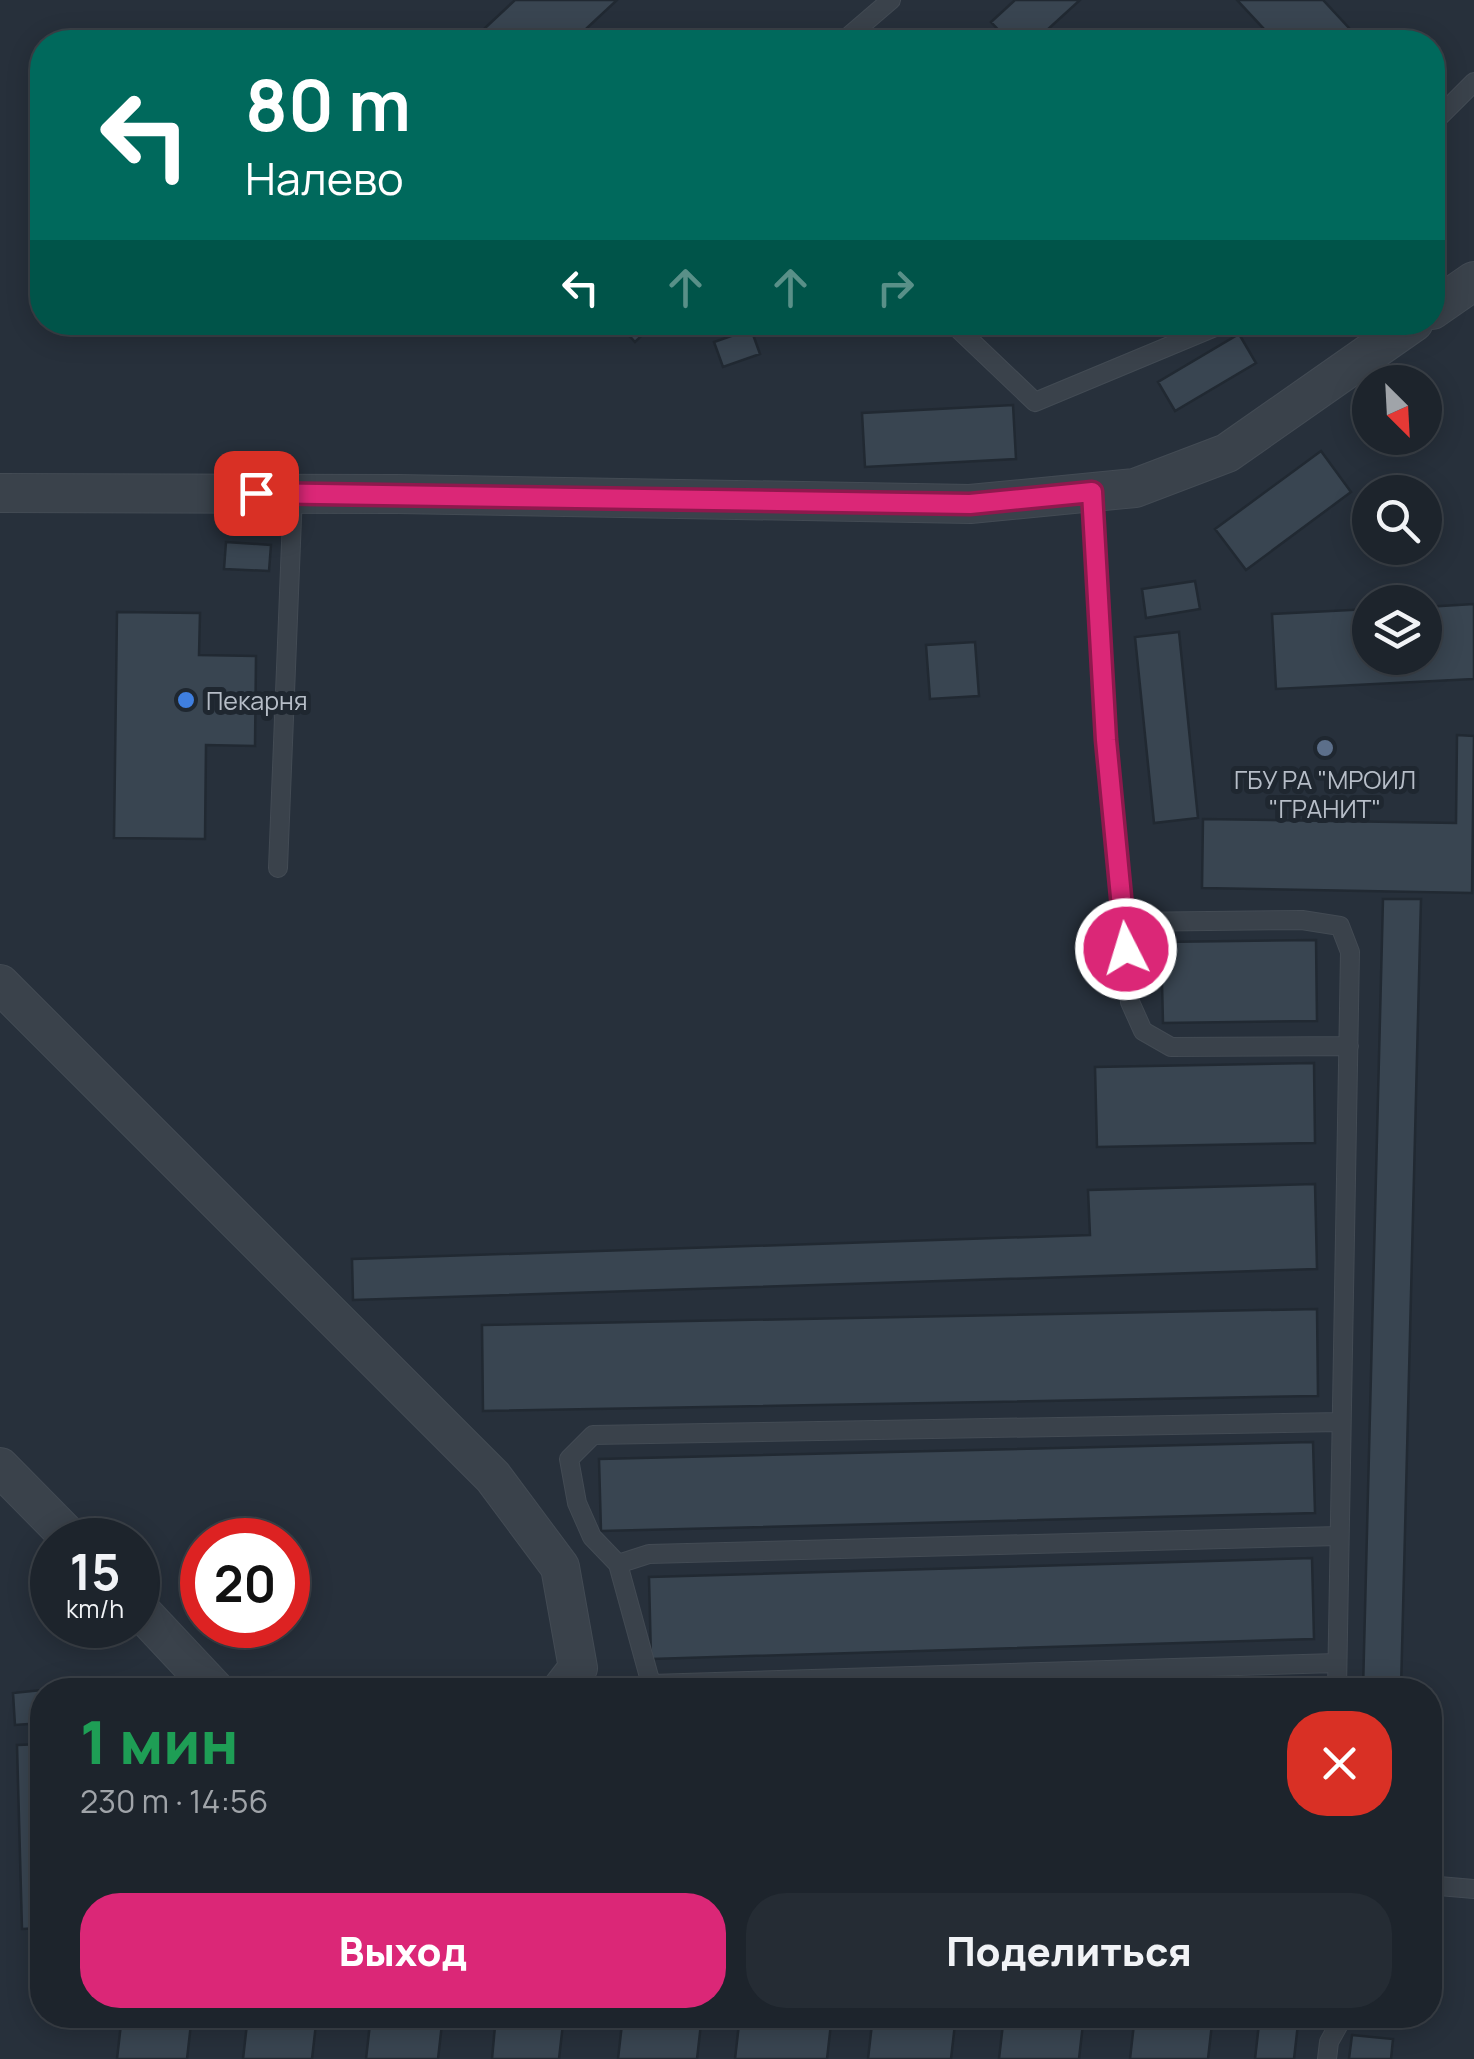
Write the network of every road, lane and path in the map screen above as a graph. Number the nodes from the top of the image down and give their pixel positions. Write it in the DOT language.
graph roads {
  1 [pos="891,0"];
  2 [pos="856,30"];
  3 [pos="1474,82"];
  4 [pos="1445,111"];
  5 [pos="1474,280"];
  6 [pos="1445,301"];
  7 [pos="964,335"];
  8 [pos="1196,335"];
  9 [pos="1395,335"];
  10 [pos="1092,492"];
  11 [pos="0,493"];
  12 [pos="293,493"];
  13 [pos="278,868"];
  14 [pos="1124,922"];
  15 [pos="0,984"];
  16 [pos="1349,1046"];
  17 [pos="1340,1422"];
  18 [pos="0,1467"];
  19 [pos="50,1518"];
  20 [pos="1340,1536"];
  21 [pos="618,1564"];
  22 [pos="160,1631"];
  23 [pos="1336,1662"];
  24 [pos="204,1678"];
  25 [pos="570,1678"];
  26 [pos="647,1678"];
  27 [pos="896,1678"];
  28 [pos="1337,1678"];
  29 [pos="1442,1886"];
  30 [pos="1474,1889"];
  31 [pos="1337,2028"];
  32 [pos="1327,2059"];
  1 -- 2 [label="lane"];
  3 -- 4 [label="lane"];
  5 -- 6 [label="street"];
  7 -- 8 [label="lane"];
  9 -- 10 [label="street"];
  10 -- 12 [label="street"];
  10 -- 14 [label="lane"];
  11 -- 12 [label="street"];
  12 -- 13 [label="lane"];
  14 -- 16 [label="lane"];
  14 -- 16 [label="lane"];
  15 -- 25 [label="street"];
  16 -- 17 [label="lane"];
  17 -- 20 [label="lane"];
  17 -- 21 [label="lane"];
  18 -- 19 [label="street"];
  20 -- 21 [label="lane"];
  20 -- 23 [label="lane"];
  21 -- 26 [label="lane"];
  22 -- 24 [label="street"];
  23 -- 27 [label="lane"];
  23 -- 28 [label="lane"];
  29 -- 30 [label="lane"];
  31 -- 32 [label="lane"];
}
